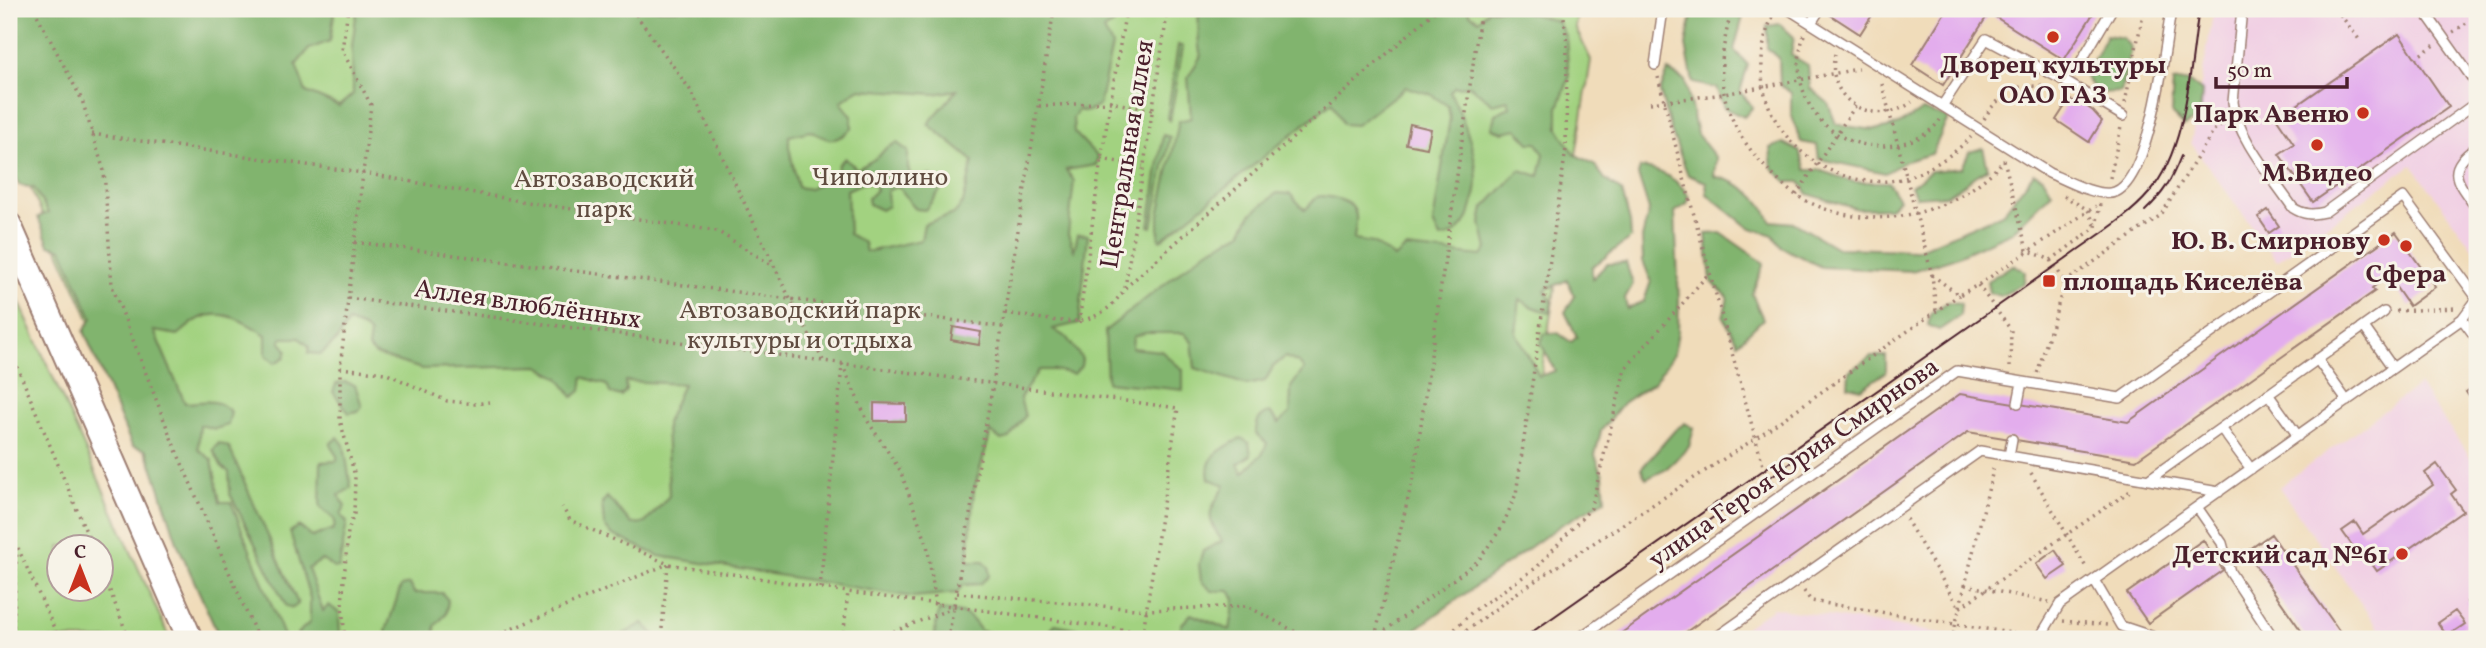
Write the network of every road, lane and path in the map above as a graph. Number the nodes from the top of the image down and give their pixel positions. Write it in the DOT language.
graph roads {
  1 [pos="34,9"];
  2 [pos="348,9"];
  3 [pos="632,9"];
  4 [pos="1054,9"];
  5 [pos="1126,9"];
  6 [pos="1168,9"];
  7 [pos="1437,9"];
  8 [pos="1481,9"];
  9 [pos="1563,9"];
  10 [pos="1663,9"];
  11 [pos="1732,9"];
  12 [pos="1777,9"];
  13 [pos="1788,9"];
  14 [pos="1820,9"];
  15 [pos="2112,9"];
  16 [pos="2144,9"];
  17 [pos="2171,9"];
  18 [pos="2242,9"];
  19 [pos="2336,9"];
  20 [pos="2423,9"];
  21 [pos="1811,23"];
  22 [pos="1841,42"];
  23 [pos="2361,42"];
  24 [pos="2425,51"];
  25 [pos="2415,58"];
  26 [pos="1655,65"];
  27 [pos="1877,65"];
  28 [pos="1833,73"];
  29 [pos="1800,79"];
  30 [pos="2061,79"];
  31 [pos="2477,85"];
  32 [pos="1763,86"];
  33 [pos="1919,92"];
  34 [pos="1724,94"];
  35 [pos="1664,101"];
  36 [pos="2477,102"];
  37 [pos="1110,103"];
  38 [pos="1650,103"];
  39 [pos="1856,105"];
  40 [pos="1038,106"];
  41 [pos="1945,108"];
  42 [pos="1152,110"];
  43 [pos="1889,113"];
  44 [pos="2234,115"];
  45 [pos="2123,117"];
  46 [pos="1978,128"];
  47 [pos="92,134"];
  48 [pos="1836,135"];
  49 [pos="1898,144"];
  50 [pos="2477,147"];
  51 [pos="2011,150"];
  52 [pos="1101,159"];
  53 [pos="2004,159"];
  54 [pos="1816,163"];
  55 [pos="1143,166"];
  56 [pos="363,173"];
  57 [pos="1906,177"];
  58 [pos="2107,193"];
  59 [pos="1796,195"];
  60 [pos="2477,209"];
  61 [pos="1916,214"];
  62 [pos="9,225"];
  63 [pos="355,242"];
  64 [pos="2027,250"];
  65 [pos="2051,260"];
  66 [pos="775,267"];
  67 [pos="1710,272"];
  68 [pos="1932,275"];
  69 [pos="2064,282"];
  70 [pos="1978,285"];
  71 [pos="1125,288"];
  72 [pos="1959,295"];
  73 [pos="348,298"];
  74 [pos="790,299"];
  75 [pos="2476,301"];
  76 [pos="1936,310"];
  77 [pos="2384,312"];
  78 [pos="1005,313"];
  79 [pos="2462,319"];
  80 [pos="1079,323"];
  81 [pos="1003,327"];
  82 [pos="2364,327"];
  83 [pos="2477,339"];
  84 [pos="9,347"];
  85 [pos="2317,359"];
  86 [pos="823,361"];
  87 [pos="842,364"];
  88 [pos="340,368"];
  89 [pos="2393,368"];
  90 [pos="2010,380"];
  91 [pos="2022,382"];
  92 [pos="993,384"];
  93 [pos="2034,384"];
  94 [pos="2268,394"];
  95 [pos="2347,401"];
  96 [pos="489,402"];
  97 [pos="2018,403"];
  98 [pos="2221,428"];
  99 [pos="2298,436"];
  100 [pos="1756,438"];
  101 [pos="2012,439"];
  102 [pos="1997,454"];
  103 [pos="2009,456"];
  104 [pos="2023,459"];
  105 [pos="2251,469"];
  106 [pos="2148,480"];
  107 [pos="2219,492"];
  108 [pos="1782,495"];
  109 [pos="562,507"];
  110 [pos="2197,507"];
  111 [pos="1899,508"];
  112 [pos="9,521"];
  113 [pos="86,532"];
  114 [pos="2067,534"];
  115 [pos="17,546"];
  116 [pos="667,564"];
  117 [pos="2094,580"];
  118 [pos="1796,581"];
  119 [pos="1965,585"];
  120 [pos="820,588"];
  121 [pos="1986,590"];
  122 [pos="848,592"];
  123 [pos="957,593"];
  124 [pos="114,602"];
  125 [pos="2060,604"];
  126 [pos="936,605"];
  127 [pos="955,607"];
  128 [pos="1959,608"];
  129 [pos="1146,610"];
  130 [pos="2050,620"];
  131 [pos="1956,624"];
  132 [pos="2121,626"];
  133 [pos="2040,638"];
  134 [pos="13,639"];
  135 [pos="59,639"];
  136 [pos="129,639"];
  137 [pos="190,639"];
  138 [pos="258,639"];
  139 [pos="345,639"];
  140 [pos="487,639"];
  141 [pos="661,639"];
  142 [pos="843,639"];
  143 [pos="874,639"];
  144 [pos="948,639"];
  145 [pos="1309,639"];
  146 [pos="1374,639"];
  147 [pos="1445,639"];
  148 [pos="1455,639"];
  149 [pos="1578,639"];
  150 [pos="1714,639"];
  151 [pos="1949,639"];
  152 [pos="2154,639"];
  153 [pos="2274,639"];
  1 -- 47 [label="path"];
  2 -- 56 [label="path"];
  3 -- 66 [label="path"];
  4 -- 40 [label="path"];
  5 -- 37 [label="path, Центральная аллея"];
  6 -- 42 [label="path, Центральная аллея"];
  7 -- 71 [label="path"];
  8 -- 146 [label="path"];
  9 -- 146 [label="path"];
  10 -- 26 [label="lane"];
  11 -- 34 [label="path"];
  12 -- 32 [label="path"];
  13 -- 21 [label="lane"];
  14 -- 21 [label="lane"];
  15 -- 30 [label="lane"];
  16 -- 45 [label="path"];
  17 -- 58 [label="lane"];
  18 -- 44 [label="lane"];
  19 -- 23 [label="path"];
  20 -- 31 [label="lane"];
  21 -- 22 [label="lane"];
  21 -- 29 [label="path"];
  22 -- 27 [label="lane"];
  22 -- 28 [label="path"];
  24 -- 25 [label="path"];
  26 -- 35 [label="path"];
  27 -- 28 [label="path"];
  27 -- 33 [label="lane"];
  27 -- 43 [label="path"];
  28 -- 29 [label="path"];
  28 -- 39 [label="path"];
  29 -- 32 [label="path"];
  29 -- 48 [label="path"];
  30 -- 41 [label="lane"];
  30 -- 45 [label="lane"];
  30 -- 46 [label="path"];
  32 -- 34 [label="path"];
  32 -- 54 [label="path"];
  33 -- 41 [label="lane"];
  33 -- 43 [label="path"];
  34 -- 35 [label="path"];
  34 -- 59 [label="path"];
  35 -- 38 [label="path"];
  35 -- 67 [label="path"];
  36 -- 44 [label="lane"];
  37 -- 40 [label="path"];
  37 -- 42 [label="path"];
  37 -- 52 [label="path, Центральная аллея"];
  39 -- 43 [label="path"];
  39 -- 48 [label="path"];
  40 -- 78 [label="path"];
  41 -- 46 [label="lane"];
  41 -- 49 [label="path"];
  42 -- 55 [label="path, Центральная аллея"];
  43 -- 49 [label="path"];
  44 -- 69 [label="path"];
  45 -- 58 [label="path"];
  46 -- 51 [label="lane"];
  46 -- 57 [label="path"];
  47 -- 56 [label="path"];
  47 -- 138 [label="path"];
  48 -- 49 [label="path"];
  48 -- 54 [label="path"];
  49 -- 57 [label="path"];
  50 -- 60 [label="lane"];
  51 -- 53 [label="path"];
  51 -- 58 [label="lane"];
  52 -- 55 [label="path"];
  52 -- 80 [label="path, Центральная аллея"];
  53 -- 61 [label="path"];
  53 -- 64 [label="path"];
  54 -- 57 [label="path"];
  54 -- 59 [label="path"];
  55 -- 71 [label="path, Центральная аллея"];
  56 -- 63 [label="path"];
  56 -- 66 [label="path"];
  57 -- 61 [label="path"];
  59 -- 61 [label="path"];
  61 -- 68 [label="path"];
  62 -- 137 [label="street"];
  63 -- 73 [label="path"];
  63 -- 74 [label="path"];
  64 -- 65 [label="path"];
  64 -- 65 [label="path"];
  64 -- 70 [label="path"];
  65 -- 69 [label="path"];
  66 -- 74 [label="path"];
  67 -- 100 [label="path"];
  67 -- 147 [label="path"];
  68 -- 72 [label="path"];
  68 -- 76 [label="path"];
  69 -- 93 [label="path"];
  70 -- 72 [label="path"];
  70 -- 90 [label="path"];
  71 -- 80 [label="path, Центральная аллея"];
  72 -- 76 [label="path"];
  73 -- 86 [label="path, Аллея влюблённых"];
  73 -- 88 [label="path"];
  74 -- 81 [label="path"];
  74 -- 86 [label="path"];
  75 -- 77 [label="path"];
  75 -- 79 [label="lane"];
  75 -- 93 [label="lane, улица Героя Юрия Смирнова"];
  76 -- 100 [label="path"];
  77 -- 82 [label="lane"];
  78 -- 80 [label="path"];
  78 -- 81 [label="path"];
  79 -- 83 [label="lane"];
  79 -- 89 [label="lane"];
  81 -- 92 [label="path"];
  82 -- 85 [label="lane"];
  82 -- 89 [label="lane"];
  84 -- 113 [label="path"];
  85 -- 94 [label="lane"];
  85 -- 95 [label="lane"];
  86 -- 87 [label="path, Аллея влюблённых"];
  87 -- 92 [label="path, Аллея влюблённых"];
  87 -- 120 [label="path"];
  87 -- 126 [label="path"];
  88 -- 96 [label="path"];
  88 -- 139 [label="path"];
  89 -- 95 [label="lane"];
  90 -- 91 [label="lane, улица Героя Юрия Смирнова"];
  90 -- 108 [label="lane, улица Героя Юрия Смирнова"];
  91 -- 93 [label="lane, улица Героя Юрия Смирнова"];
  91 -- 97 [label="lane"];
  92 -- 123 [label="path"];
  92 -- 129 [label="path, Аллея влюблённых"];
  94 -- 98 [label="lane"];
  94 -- 99 [label="lane"];
  95 -- 99 [label="lane"];
  98 -- 105 [label="lane"];
  98 -- 106 [label="lane"];
  99 -- 105 [label="lane"];
  100 -- 108 [label="path"];
  100 -- 148 [label="path"];
  101 -- 103 [label="lane"];
  102 -- 103 [label="lane"];
  102 -- 111 [label="lane"];
  102 -- 119 [label="path"];
  103 -- 104 [label="lane"];
  104 -- 106 [label="lane"];
  104 -- 114 [label="path"];
  105 -- 107 [label="lane"];
  106 -- 107 [label="lane"];
  106 -- 114 [label="path"];
  107 -- 110 [label="lane"];
  108 -- 149 [label="lane, улица Героя Юрия Смирнова"];
  109 -- 116 [label="path"];
  110 -- 117 [label="lane"];
  110 -- 153 [label="lane"];
  111 -- 118 [label="lane"];
  111 -- 128 [label="path"];
  112 -- 115 [label="path"];
  114 -- 117 [label="path"];
  114 -- 121 [label="path"];
  115 -- 134 [label="path"];
  115 -- 135 [label="path"];
  116 -- 120 [label="path"];
  116 -- 140 [label="path"];
  116 -- 141 [label="path"];
  117 -- 125 [label="lane"];
  117 -- 132 [label="lane"];
  118 -- 131 [label="path"];
  118 -- 150 [label="lane"];
  119 -- 121 [label="path"];
  119 -- 128 [label="path"];
  120 -- 122 [label="path"];
  121 -- 125 [label="path"];
  121 -- 128 [label="path"];
  122 -- 126 [label="path"];
  122 -- 142 [label="path"];
  123 -- 127 [label="path"];
  123 -- 129 [label="path"];
  124 -- 136 [label="path"];
  125 -- 130 [label="lane"];
  126 -- 127 [label="path"];
  127 -- 129 [label="path"];
  127 -- 143 [label="path"];
  127 -- 144 [label="path"];
  128 -- 131 [label="path"];
  129 -- 145 [label="path"];
  130 -- 132 [label="path"];
  130 -- 133 [label="lane"];
  131 -- 133 [label="path"];
  131 -- 151 [label="path"];
  132 -- 152 [label="lane"];
}
